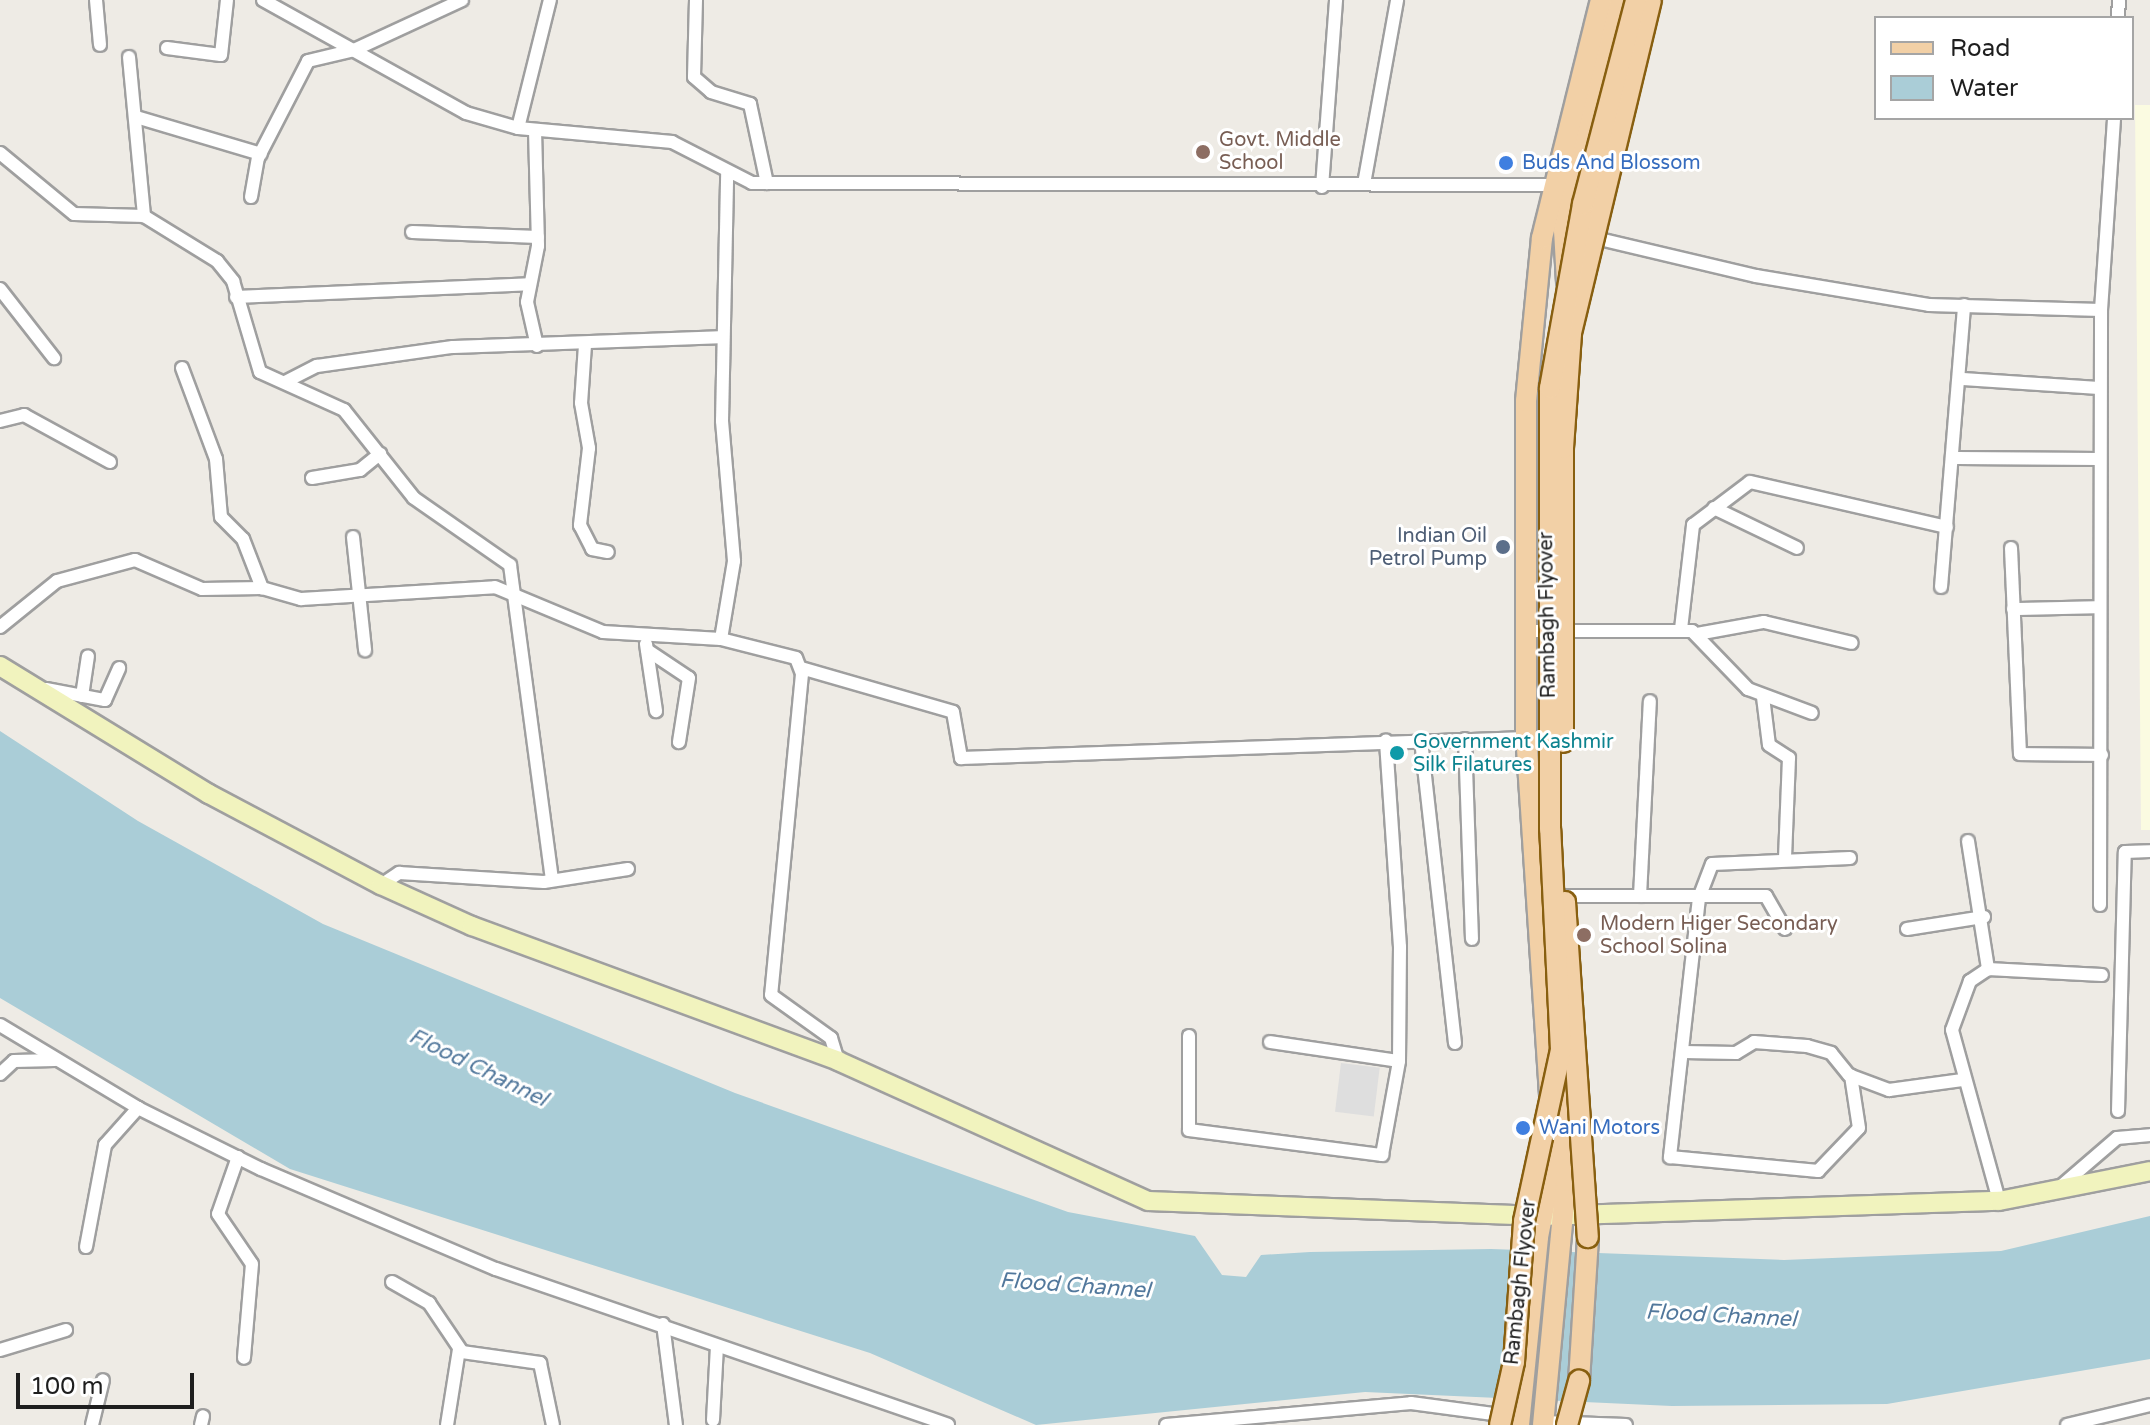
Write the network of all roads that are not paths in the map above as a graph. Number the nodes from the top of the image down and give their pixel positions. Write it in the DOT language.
graph roads {
  1 [pos="96,0"];
  2 [pos="227,0"];
  3 [pos="263,0"];
  4 [pos="462,0"];
  5 [pos="550,0"];
  6 [pos="696,0"];
  7 [pos="1336,0"];
  8 [pos="1397,0"];
  9 [pos="1601,0"];
  10 [pos="1615,0"];
  11 [pos="1636,0"];
  12 [pos="1643,0"];
  13 [pos="1651,0"];
  14 [pos="100,45"];
  15 [pos="167,48"];
  16 [pos="354,50"];
  17 [pos="129,57"];
  18 [pos="136,117"];
  19 [pos="2114,120"];
  20 [pos="518,128"];
  21 [pos="535,130"];
  22 [pos="0,153"];
  23 [pos="261,154"];
  24 [pos="727,173"];
  25 [pos="767,183"];
  26 [pos="1364,184"];
  27 [pos="1554,185"];
  28 [pos="1322,187"];
  29 [pos="251,197"];
  30 [pos="144,216"];
  31 [pos="412,232"];
  32 [pos="538,237"];
  33 [pos="1591,237"];
  34 [pos="1567,282"];
  35 [pos="529,284"];
  36 [pos="0,290"];
  37 [pos="236,297"];
  38 [pos="1964,305"];
  39 [pos="2101,310"];
  40 [pos="720,337"];
  41 [pos="585,345"];
  42 [pos="537,346"];
  43 [pos="54,358"];
  44 [pos="182,368"];
  45 [pos="1963,379"];
  46 [pos="285,382"];
  47 [pos="2099,388"];
  48 [pos="0,421"];
  49 [pos="380,454"];
  50 [pos="1957,458"];
  51 [pos="2099,459"];
  52 [pos="110,462"];
  53 [pos="312,478"];
  54 [pos="1714,508"];
  55 [pos="1947,527"];
  56 [pos="353,537"];
  57 [pos="1797,548"];
  58 [pos="2011,548"];
  59 [pos="608,552"];
  60 [pos="1941,587"];
  61 [pos="262,588"];
  62 [pos="516,594"];
  63 [pos="358,596"];
  64 [pos="2100,607"];
  65 [pos="2013,609"];
  66 [pos="0,627"];
  67 [pos="1681,629"];
  68 [pos="1553,630"];
  69 [pos="1524,631"];
  70 [pos="1697,634"];
  71 [pos="721,639"];
  72 [pos="1852,643"];
  73 [pos="646,645"];
  74 [pos="365,650"];
  75 [pos="88,656"];
  76 [pos="0,666"];
  77 [pos="119,668"];
  78 [pos="801,668"];
  79 [pos="23,684"];
  80 [pos="82,696"];
  81 [pos="1763,697"];
  82 [pos="1650,701"];
  83 [pos="656,711"];
  84 [pos="1812,713"];
  85 [pos="1526,738"];
  86 [pos="1465,739"];
  87 [pos="1386,740"];
  88 [pos="1421,740"];
  89 [pos="679,742"];
  90 [pos="2102,755"];
  91 [pos="1968,841"];
  92 [pos="2150,851"];
  93 [pos="1785,857"];
  94 [pos="1850,858"];
  95 [pos="628,869"];
  96 [pos="552,880"];
  97 [pos="381,885"];
  98 [pos="1535,896"];
  99 [pos="1559,896"];
  100 [pos="1640,896"];
  101 [pos="1699,898"];
  102 [pos="2100,905"];
  103 [pos="1984,917"];
  104 [pos="1785,929"];
  105 [pos="1907,929"];
  106 [pos="1472,939"];
  107 [pos="1988,969"];
  108 [pos="2102,975"];
  109 [pos="0,1025"];
  110 [pos="1189,1036"];
  111 [pos="1270,1042"];
  112 [pos="1455,1043"];
  113 [pos="1684,1052"];
  114 [pos="58,1060"];
  115 [pos="838,1061"];
  116 [pos="1399,1061"];
  117 [pos="0,1074"];
  118 [pos="1851,1076"];
  119 [pos="1962,1080"];
  120 [pos="138,1108"];
  121 [pos="2118,1111"];
  122 [pos="2150,1135"];
  123 [pos="238,1157"];
  124 [pos="2150,1171"];
  125 [pos="2054,1192"];
  126 [pos="1999,1201"];
  127 [pos="1562,1214"];
  128 [pos="1541,1216"];
  129 [pos="86,1247"];
  130 [pos="392,1282"];
  131 [pos="663,1324"];
  132 [pos="66,1330"];
  133 [pos="717,1346"];
  134 [pos="459,1349"];
  135 [pos="0,1350"];
  136 [pos="244,1358"];
  137 [pos="103,1380"];
  138 [pos="2150,1405"];
  139 [pos="1522,1416"];
  140 [pos="1544,1417"];
  141 [pos="713,1420"];
  142 [pos="1240,1420"];
  143 [pos="92,1425"];
  144 [pos="447,1425"];
  145 [pos="553,1425"];
  146 [pos="676,1425"];
  147 [pos="948,1425"];
  148 [pos="1166,1425"];
  149 [pos="1500,1425"];
  150 [pos="1567,1425"];
  151 [pos="1626,1425"];
  152 [pos="2067,1425"];
  1 -- 14 [label="street"];
  2 -- 15 [label="street"];
  3 -- 16 [label="street"];
  4 -- 16 [label="street"];
  5 -- 20 [label="street"];
  6 -- 25 [label="street"];
  7 -- 28 [label="street"];
  8 -- 26 [label="street"];
  9 -- 27 [label="main road"];
  10 -- 34 [label="main road"];
  11 -- 34 [label="main road, Rambagh Flyover, bridge"];
  12 -- 68 [label="main road"];
  13 -- 33 [label="main road, Rambagh Flyover, bridge"];
  16 -- 20 [label="street"];
  16 -- 23 [label="street"];
  17 -- 18 [label="street"];
  18 -- 23 [label="street"];
  18 -- 30 [label="street"];
  19 -- 39 [label="street"];
  20 -- 21 [label="street"];
  21 -- 24 [label="street"];
  21 -- 32 [label="street"];
  22 -- 30 [label="street"];
  23 -- 29 [label="street"];
  24 -- 25 [label="street"];
  24 -- 40 [label="street"];
  25 -- 28 [label="street"];
  26 -- 27 [label="street"];
  26 -- 28 [label="street"];
  27 -- 69 [label="main road"];
  30 -- 37 [label="street"];
  31 -- 32 [label="street"];
  32 -- 35 [label="street"];
  33 -- 38 [label="street"];
  33 -- 150 [label="main road, Rambagh Flyover, bridge"];
  34 -- 149 [label="main road, Rambagh Flyover, bridge"];
  35 -- 37 [label="street"];
  35 -- 42 [label="street"];
  36 -- 43 [label="street"];
  37 -- 46 [label="street"];
  38 -- 39 [label="street"];
  38 -- 45 [label="street"];
  39 -- 47 [label="street"];
  40 -- 41 [label="street"];
  40 -- 71 [label="street"];
  41 -- 42 [label="street"];
  41 -- 59 [label="street"];
  42 -- 46 [label="street"];
  44 -- 61 [label="street"];
  45 -- 47 [label="street"];
  45 -- 50 [label="street"];
  46 -- 49 [label="street"];
  47 -- 51 [label="street"];
  48 -- 52 [label="street"];
  49 -- 53 [label="street"];
  49 -- 62 [label="street"];
  50 -- 51 [label="street"];
  50 -- 55 [label="street"];
  51 -- 64 [label="street"];
  54 -- 55 [label="street"];
  54 -- 57 [label="street"];
  54 -- 67 [label="street"];
  55 -- 60 [label="street"];
  56 -- 63 [label="street"];
  58 -- 65 [label="street"];
  61 -- 63 [label="street"];
  61 -- 66 [label="street"];
  62 -- 63 [label="street"];
  62 -- 73 [label="street"];
  62 -- 96 [label="street"];
  63 -- 74 [label="street"];
  64 -- 65 [label="street"];
  64 -- 90 [label="street"];
  65 -- 90 [label="street"];
  67 -- 68 [label="street"];
  67 -- 70 [label="street"];
  68 -- 69 [label="street"];
  68 -- 99 [label="main road"];
  69 -- 85 [label="main road"];
  70 -- 72 [label="street"];
  70 -- 81 [label="street"];
  71 -- 73 [label="street"];
  71 -- 78 [label="street"];
  73 -- 83 [label="street"];
  73 -- 89 [label="street"];
  75 -- 80 [label="street"];
  76 -- 79 [label="main road"];
  77 -- 80 [label="street"];
  78 -- 87 [label="street"];
  78 -- 115 [label="street"];
  79 -- 80 [label="street"];
  79 -- 97 [label="main road"];
  81 -- 84 [label="street"];
  81 -- 93 [label="street"];
  82 -- 100 [label="street"];
  85 -- 86 [label="street"];
  85 -- 98 [label="main road"];
  86 -- 88 [label="street"];
  86 -- 106 [label="street"];
  87 -- 88 [label="street"];
  87 -- 116 [label="street"];
  88 -- 112 [label="street"];
  90 -- 102 [label="street"];
  91 -- 103 [label="street"];
  92 -- 121 [label="street"];
  93 -- 94 [label="street"];
  93 -- 101 [label="street"];
  95 -- 96 [label="street"];
  96 -- 97 [label="street"];
  97 -- 115 [label="main road"];
  98 -- 99 [label="street"];
  98 -- 128 [label="main road"];
  99 -- 100 [label="street"];
  99 -- 127 [label="main road"];
  100 -- 101 [label="street"];
  101 -- 104 [label="street"];
  101 -- 113 [label="street"];
  103 -- 105 [label="street"];
  103 -- 107 [label="street"];
  107 -- 108 [label="street"];
  107 -- 119 [label="street"];
  109 -- 114 [label="street"];
  110 -- 116 [label="street"];
  111 -- 116 [label="street"];
  113 -- 118 [label="street"];
  113 -- 118 [label="street"];
  114 -- 117 [label="street"];
  114 -- 120 [label="street"];
  115 -- 128 [label="main road"];
  118 -- 119 [label="street"];
  119 -- 126 [label="street"];
  120 -- 123 [label="street"];
  120 -- 129 [label="street"];
  122 -- 125 [label="street"];
  123 -- 131 [label="street"];
  123 -- 136 [label="street"];
  124 -- 125 [label="main road"];
  125 -- 126 [label="main road"];
  126 -- 127 [label="main road"];
  127 -- 128 [label="main road"];
  127 -- 140 [label="main road"];
  128 -- 139 [label="main road"];
  130 -- 134 [label="street"];
  131 -- 133 [label="street"];
  131 -- 146 [label="street"];
  132 -- 135 [label="street"];
  133 -- 141 [label="street"];
  133 -- 147 [label="street"];
  134 -- 144 [label="street"];
  134 -- 145 [label="street"];
  137 -- 143 [label="street"];
  138 -- 152 [label="street"];
  139 -- 142 [label="street"];
  140 -- 151 [label="street"];
  142 -- 148 [label="street"];
}
